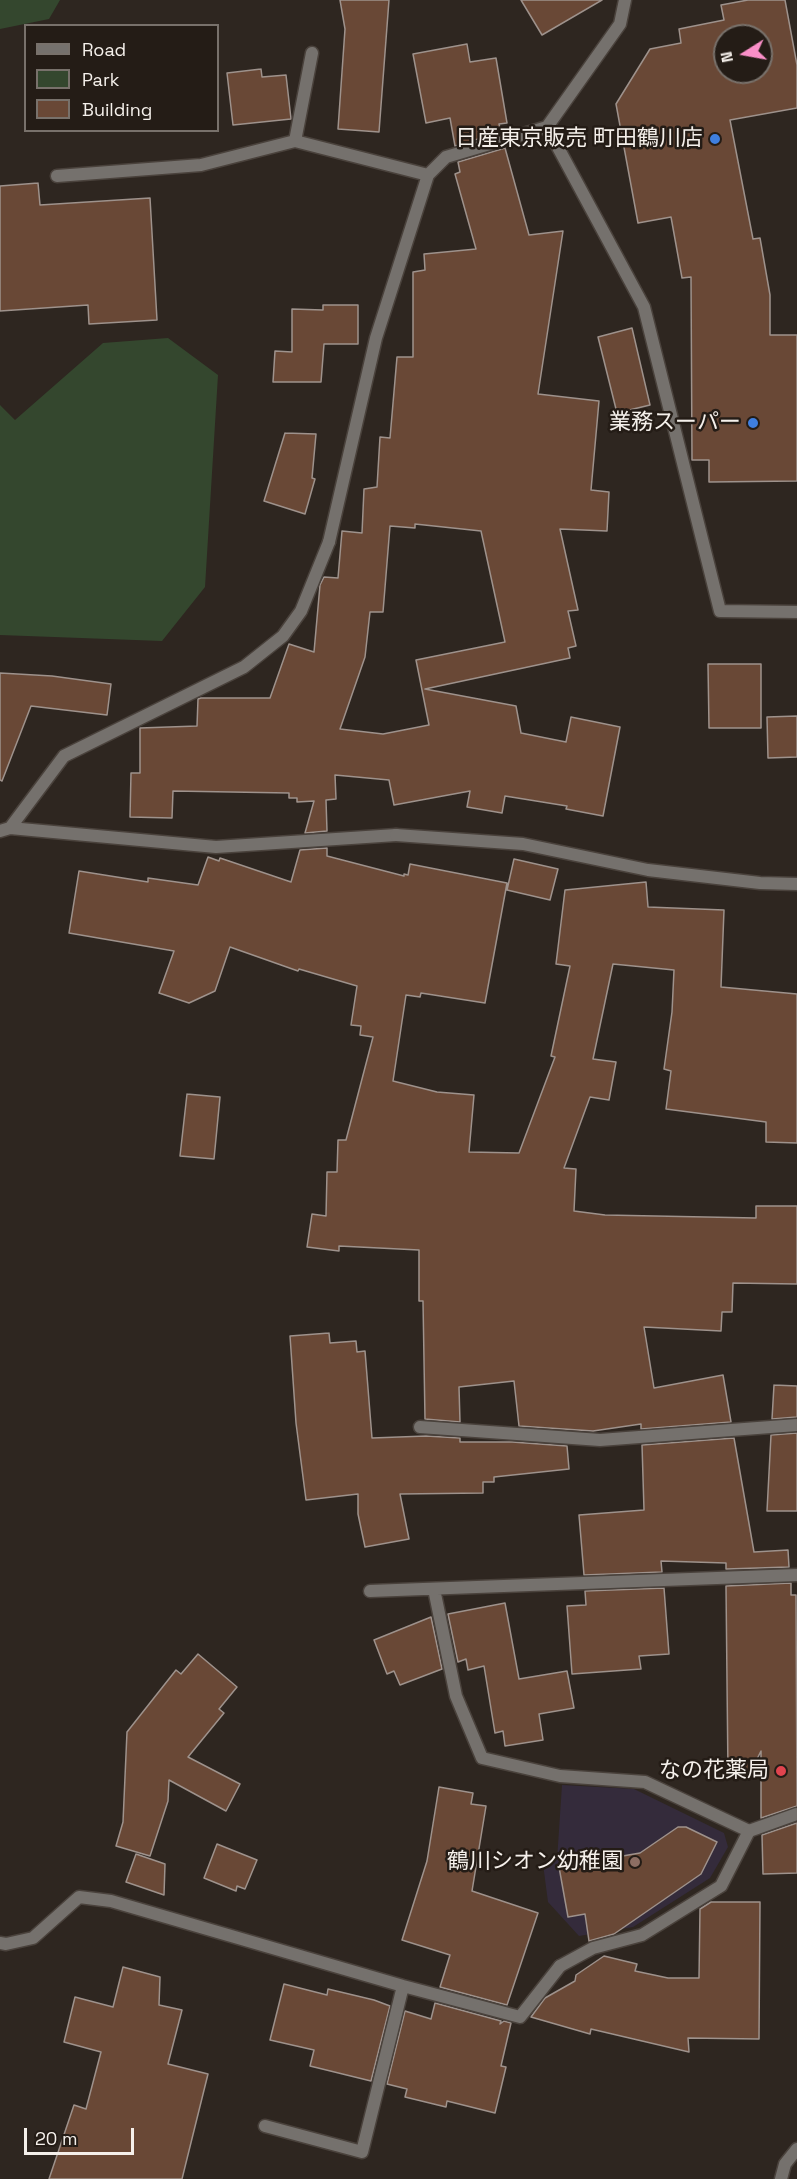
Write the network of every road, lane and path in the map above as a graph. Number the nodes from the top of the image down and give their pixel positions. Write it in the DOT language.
graph roads {
  1 [pos="625,0"];
  2 [pos="312,53"];
  3 [pos="547,127"];
  4 [pos="295,141"];
  5 [pos="428,175"];
  6 [pos="57,176"];
  7 [pos="797,612"];
  8 [pos="5,829"];
  9 [pos="797,884"];
  10 [pos="797,1425"];
  11 [pos="420,1427"];
  12 [pos="797,1575"];
  13 [pos="434,1589"];
  14 [pos="370,1591"];
  15 [pos="797,1814"];
  16 [pos="749,1831"];
  17 [pos="0,1943"];
  18 [pos="403,1986"];
  19 [pos="265,2126"];
  20 [pos="797,2149"];
  21 [pos="781,2179"];
  1 -- 3 [label="street"];
  2 -- 4 [label="street"];
  3 -- 5 [label="street"];
  3 -- 7 [label="street"];
  4 -- 5 [label="street"];
  4 -- 6 [label="street"];
  5 -- 8 [label="street"];
  8 -- 9 [label="street"];
  10 -- 11 [label="street"];
  12 -- 13 [label="street"];
  13 -- 14 [label="street"];
  13 -- 16 [label="street"];
  15 -- 16 [label="street"];
  16 -- 18 [label="street"];
  17 -- 18 [label="street"];
  18 -- 19 [label="street"];
  20 -- 21 [label="street"];
}
